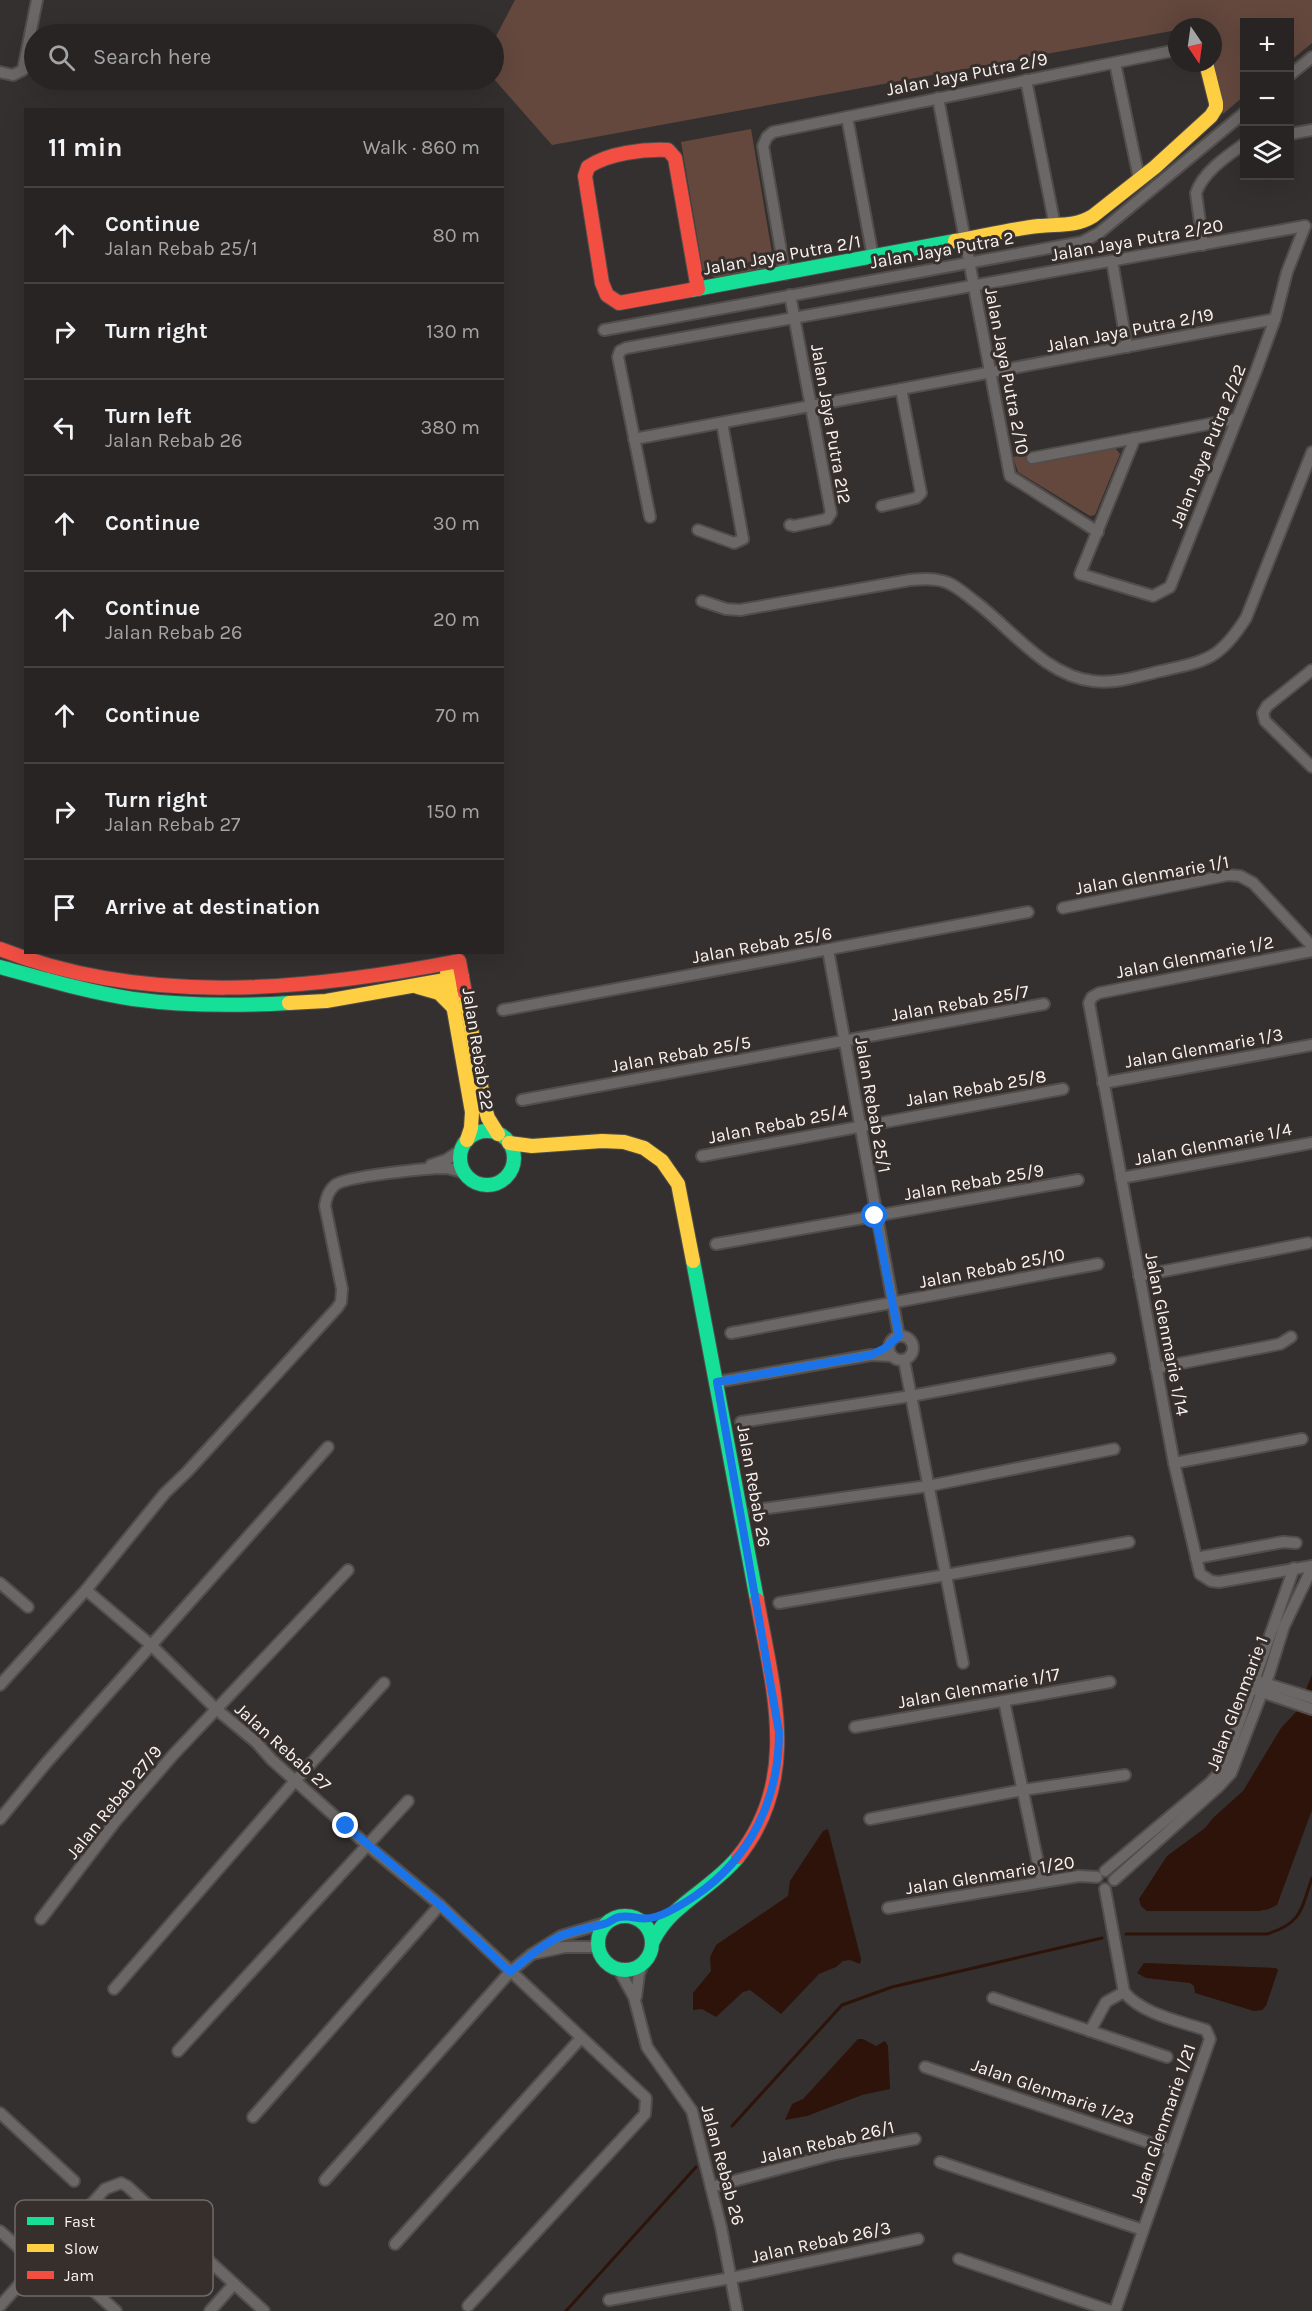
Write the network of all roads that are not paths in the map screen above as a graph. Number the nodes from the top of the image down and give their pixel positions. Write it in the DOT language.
graph roads {
  1 [pos="37,0"];
  2 [pos="32,24"];
  3 [pos="1168,52"];
  4 [pos="1312,57"];
  5 [pos="1115,63"];
  6 [pos="24,65"];
  7 [pos="0,72"];
  8 [pos="1208,72"];
  9 [pos="1294,72"];
  10 [pos="1026,81"];
  11 [pos="938,99"];
  12 [pos="847,117"];
  13 [pos="1240,117"];
  14 [pos="1312,130"];
  15 [pos="1294,133"];
  16 [pos="1240,148"];
  17 [pos="1139,178"];
  18 [pos="1055,226"];
  19 [pos="1305,226"];
  20 [pos="965,240"];
  21 [pos="1203,245"];
  22 [pos="873,257"];
  23 [pos="1112,261"];
  24 [pos="969,262"];
  25 [pos="785,274"];
  26 [pos="974,286"];
  27 [pos="698,289"];
  28 [pos="790,295"];
  29 [pos="795,318"];
  30 [pos="1275,319"];
  31 [pos="604,330"];
  32 [pos="1127,347"];
  33 [pos="990,373"];
  34 [pos="901,389"];
  35 [pos="811,407"];
  36 [pos="1235,419"];
  37 [pos="722,423"];
  38 [pos="1135,438"];
  39 [pos="634,439"];
  40 [pos="1312,452"];
  41 [pos="1032,458"];
  42 [pos="882,506"];
  43 [pos="650,517"];
  44 [pos="790,525"];
  45 [pos="698,530"];
  46 [pos="1098,532"];
  47 [pos="702,601"];
  48 [pos="1312,670"];
  49 [pos="1312,766"];
  50 [pos="1063,908"];
  51 [pos="1028,912"];
  52 [pos="1312,946"];
  53 [pos="0,949"];
  54 [pos="828,950"];
  55 [pos="1312,951"];
  56 [pos="0,968"];
  57 [pos="455,978"];
  58 [pos="410,986"];
  59 [pos="1089,1003"];
  60 [pos="1044,1004"];
  61 [pos="454,1008"];
  62 [pos="502,1010"];
  63 [pos="846,1040"];
  64 [pos="1312,1045"];
  65 [pos="1103,1083"];
  66 [pos="1063,1089"];
  67 [pos="522,1100"];
  68 [pos="860,1126"];
  69 [pos="503,1138"];
  70 [pos="1312,1143"];
  71 [pos="464,1145"];
  72 [pos="555,1146"];
  73 [pos="702,1156"];
  74 [pos="513,1164"];
  75 [pos="414,1170"];
  76 [pos="465,1173"];
  77 [pos="1120,1178"];
  78 [pos="1078,1180"];
  79 [pos="875,1216"];
  80 [pos="1308,1243"];
  81 [pos="716,1244"];
  82 [pos="1098,1264"];
  83 [pos="1139,1276"];
  84 [pos="892,1304"];
  85 [pos="731,1333"];
  86 [pos="899,1336"];
  87 [pos="1291,1337"];
  88 [pos="890,1344"];
  89 [pos="871,1355"];
  90 [pos="892,1356"];
  91 [pos="1110,1359"];
  92 [pos="904,1360"];
  93 [pos="1156,1368"];
  94 [pos="717,1382"];
  95 [pos="911,1396"];
  96 [pos="741,1422"];
  97 [pos="1302,1439"];
  98 [pos="328,1447"];
  99 [pos="1114,1449"];
  100 [pos="1174,1463"];
  101 [pos="928,1486"];
  102 [pos="755,1510"];
  103 [pos="1129,1542"];
  104 [pos="1296,1543"];
  105 [pos="1196,1558"];
  106 [pos="1312,1567"];
  107 [pos="1294,1568"];
  108 [pos="348,1570"];
  109 [pos="1272,1573"];
  110 [pos="946,1575"];
  111 [pos="0,1583"];
  112 [pos="86,1590"];
  113 [pos="1283,1597"];
  114 [pos="779,1603"];
  115 [pos="28,1607"];
  116 [pos="1279,1624"];
  117 [pos="151,1645"];
  118 [pos="963,1663"];
  119 [pos="1110,1682"];
  120 [pos="384,1683"];
  121 [pos="0,1685"];
  122 [pos="1259,1686"];
  123 [pos="1312,1698"];
  124 [pos="1297,1699"];
  125 [pos="1004,1701"];
  126 [pos="216,1709"];
  127 [pos="1312,1709"];
  128 [pos="855,1727"];
  129 [pos="1125,1775"];
  130 [pos="295,1781"];
  131 [pos="1023,1790"];
  132 [pos="408,1801"];
  133 [pos="870,1819"];
  134 [pos="0,1820"];
  135 [pos="1165,1827"];
  136 [pos="367,1845"];
  137 [pos="1101,1874"];
  138 [pos="1114,1880"];
  139 [pos="1042,1882"];
  140 [pos="1105,1889"];
  141 [pos="684,1903"];
  142 [pos="440,1905"];
  143 [pos="888,1908"];
  144 [pos="41,1919"];
  145 [pos="640,1920"];
  146 [pos="608,1922"];
  147 [pos="653,1941"];
  148 [pos="598,1947"];
  149 [pos="532,1954"];
  150 [pos="643,1964"];
  151 [pos="620,1970"];
  152 [pos="510,1972"];
  153 [pos="114,1989"];
  154 [pos="1124,1992"];
  155 [pos="993,1998"];
  156 [pos="637,2007"];
  157 [pos="1090,2031"];
  158 [pos="581,2038"];
  159 [pos="178,2051"];
  160 [pos="1167,2057"];
  161 [pos="925,2067"];
  162 [pos="0,2113"];
  163 [pos="253,2116"];
  164 [pos="915,2139"];
  165 [pos="1171,2150"];
  166 [pos="940,2162"];
  167 [pos="325,2180"];
  168 [pos="74,2181"];
  169 [pos="711,2187"];
  170 [pos="95,2200"];
  171 [pos="142,2200"];
  172 [pos="1143,2230"];
  173 [pos="0,2231"];
  174 [pos="918,2239"];
  175 [pos="15,2244"];
  176 [pos="395,2244"];
  177 [pos="959,2259"];
  178 [pos="213,2265"];
  179 [pos="730,2278"];
  180 [pos="234,2284"];
  181 [pos="15,2289"];
  182 [pos="99,2296"];
  183 [pos="609,2300"];
  184 [pos="0,2306"];
  185 [pos="468,2306"];
  186 [pos="116,2311"];
  187 [pos="210,2311"];
  188 [pos="264,2311"];
  189 [pos="737,2311"];
  190 [pos="1113,2311"];
  1 -- 2 [label="street"];
  3 -- 5 [label="street, Jalan Jaya Putra 2/9"];
  4 -- 9 [label="street"];
  5 -- 10 [label="street, Jalan Jaya Putra 2/9"];
  5 -- 17 [label="street"];
  6 -- 7 [label="street"];
  8 -- 17 [label="street, Jalan Jaya Putra 2/1"];
  10 -- 11 [label="street, Jalan Jaya Putra 2/9"];
  10 -- 18 [label="street"];
  11 -- 12 [label="street, Jalan Jaya Putra 2/9"];
  11 -- 20 [label="street, Jalan Jaya Putra 2/10"];
  12 -- 22 [label="street"];
  12 -- 25 [label="street, Jalan Jaya Putra 2/9"];
  13 -- 24 [label="street, Jalan Jaya Putra 2"];
  14 -- 15 [label="street"];
  16 -- 21 [label="street"];
  17 -- 18 [label="street, Jalan Jaya Putra 2/1"];
  18 -- 20 [label="street, Jalan Jaya Putra 2/1"];
  19 -- 21 [label="street, Jalan Jaya Putra 2/20"];
  19 -- 30 [label="street, Jalan Jaya Putra 2/22"];
  20 -- 22 [label="street, Jalan Jaya Putra 2/1"];
  20 -- 24 [label="street, Jalan Jaya Putra 2/10"];
  21 -- 23 [label="street, Jalan Jaya Putra 2/20"];
  22 -- 25 [label="street, Jalan Jaya Putra 2/1"];
  23 -- 26 [label="street, Jalan Jaya Putra 2/20"];
  23 -- 32 [label="street"];
  24 -- 26 [label="street, Jalan Jaya Putra 2/10"];
  24 -- 28 [label="street, Jalan Jaya Putra 2"];
  25 -- 27 [label="street, Jalan Jaya Putra 2/1"];
  26 -- 29 [label="street, Jalan Jaya Putra 2/20"];
  26 -- 33 [label="street, Jalan Jaya Putra 2/10"];
  27 -- 27 [label="street, Jalan Jaya Putra 2/1"];
  28 -- 29 [label="street, Jalan Jaya Putra 212"];
  28 -- 31 [label="street, Jalan Jaya Putra 2"];
  29 -- 35 [label="street, Jalan Jaya Putra 212"];
  29 -- 39 [label="street, Jalan Jaya Putra 2/20"];
  30 -- 32 [label="street, Jalan Jaya Putra 2/19"];
  30 -- 36 [label="street, Jalan Jaya Putra 2/22"];
  32 -- 33 [label="street, Jalan Jaya Putra 2/19"];
  33 -- 34 [label="street, Jalan Jaya Putra 2/19"];
  33 -- 46 [label="street, Jalan Jaya Putra 2/10"];
  34 -- 35 [label="street, Jalan Jaya Putra 2/19"];
  34 -- 42 [label="street"];
  35 -- 37 [label="street, Jalan Jaya Putra 2/19"];
  35 -- 44 [label="street, Jalan Jaya Putra 212"];
  36 -- 38 [label="street"];
  36 -- 46 [label="street, Jalan Jaya Putra 2/22"];
  37 -- 39 [label="street, Jalan Jaya Putra 2/19"];
  37 -- 45 [label="street"];
  38 -- 41 [label="street"];
  38 -- 46 [label="street"];
  39 -- 43 [label="street"];
  40 -- 47 [label="street"];
  48 -- 49 [label="street"];
  50 -- 52 [label="street, Jalan Glenmarie 1/1"];
  51 -- 54 [label="street, Jalan Rebab 25/6"];
  53 -- 57 [label="street, Jalan Rebab 22"];
  54 -- 62 [label="street, Jalan Rebab 25/6"];
  54 -- 63 [label="street, Jalan Rebab 25/1"];
  55 -- 59 [label="street, Jalan Glenmarie 1/2"];
  56 -- 58 [label="street"];
  57 -- 58 [label="street"];
  57 -- 61 [label="street, Jalan Rebab 22"];
  57 -- 69 [label="street, Jalan Rebab 22"];
  58 -- 61 [label="street"];
  59 -- 65 [label="street, Jalan Glenmarie 1/14"];
  60 -- 63 [label="street, Jalan Rebab 25/7"];
  61 -- 71 [label="street, Jalan Rebab 22"];
  63 -- 67 [label="street, Jalan Rebab 25/5"];
  63 -- 68 [label="street, Jalan Rebab 25/1"];
  64 -- 65 [label="street, Jalan Glenmarie 1/3"];
  65 -- 77 [label="street, Jalan Glenmarie 1/14"];
  66 -- 68 [label="street, Jalan Rebab 25/8"];
  68 -- 73 [label="street, Jalan Rebab 25/4"];
  68 -- 79 [label="street, Jalan Rebab 25/1"];
  69 -- 71 [label="street"];
  69 -- 72 [label="street, Jalan Rebab 26"];
  69 -- 74 [label="street"];
  70 -- 77 [label="street, Jalan Glenmarie 1/4"];
  71 -- 75 [label="street"];
  71 -- 76 [label="street"];
  72 -- 74 [label="street, Jalan Rebab 26"];
  72 -- 94 [label="street, Jalan Rebab 26"];
  74 -- 76 [label="street"];
  75 -- 76 [label="street"];
  75 -- 112 [label="street"];
  77 -- 83 [label="street, Jalan Glenmarie 1/14"];
  78 -- 79 [label="street, Jalan Rebab 25/9"];
  79 -- 81 [label="street, Jalan Rebab 25/9"];
  79 -- 84 [label="street, Jalan Rebab 25/1"];
  80 -- 83 [label="street"];
  82 -- 84 [label="street, Jalan Rebab 25/10"];
  83 -- 93 [label="street, Jalan Glenmarie 1/14"];
  84 -- 85 [label="street, Jalan Rebab 25/10"];
  84 -- 86 [label="street, Jalan Rebab 25/1"];
  86 -- 88 [label="street"];
  86 -- 92 [label="street"];
  87 -- 93 [label="street"];
  88 -- 89 [label="street"];
  88 -- 90 [label="street"];
  89 -- 90 [label="street"];
  89 -- 94 [label="street"];
  90 -- 92 [label="street"];
  91 -- 95 [label="street"];
  92 -- 95 [label="street"];
  93 -- 100 [label="street, Jalan Glenmarie 1/14"];
  94 -- 141 [label="street, Jalan Rebab 26"];
  95 -- 96 [label="street"];
  95 -- 101 [label="street"];
  97 -- 100 [label="street"];
  98 -- 117 [label="street"];
  99 -- 101 [label="street"];
  100 -- 105 [label="street, Jalan Glenmarie 1/14"];
  101 -- 102 [label="street"];
  101 -- 110 [label="street"];
  103 -- 110 [label="street"];
  104 -- 105 [label="street"];
  105 -- 109 [label="street, Jalan Glenmarie 1/14"];
  106 -- 107 [label="street, Jalan Glenmarie 1/14"];
  106 -- 116 [label="street, Jalan Glenmarie 1"];
  107 -- 109 [label="street, Jalan Glenmarie 1/14"];
  107 -- 113 [label="street, Jalan Glenmarie 1"];
  108 -- 126 [label="street, Jalan Rebab 27/9"];
  109 -- 113 [label="street"];
  110 -- 114 [label="street"];
  110 -- 118 [label="street"];
  111 -- 115 [label="street"];
  112 -- 117 [label="street, Jalan Rebab 27"];
  112 -- 121 [label="street"];
  113 -- 116 [label="street, Jalan Glenmarie 1"];
  116 -- 122 [label="street, Jalan Glenmarie 1"];
  117 -- 126 [label="street, Jalan Rebab 27"];
  117 -- 134 [label="street"];
  119 -- 125 [label="street, Jalan Glenmarie 1/17"];
  120 -- 130 [label="street"];
  122 -- 124 [label="street"];
  122 -- 135 [label="street, Jalan Glenmarie 1"];
  123 -- 124 [label="street"];
  124 -- 127 [label="street"];
  125 -- 128 [label="street, Jalan Glenmarie 1/17"];
  125 -- 131 [label="street"];
  126 -- 130 [label="street, Jalan Rebab 27"];
  126 -- 144 [label="street, Jalan Rebab 27/9"];
  129 -- 131 [label="street"];
  130 -- 136 [label="street, Jalan Rebab 27"];
  130 -- 153 [label="street"];
  131 -- 133 [label="street"];
  131 -- 139 [label="street"];
  132 -- 136 [label="street"];
  135 -- 137 [label="street, Jalan Glenmarie 1"];
  135 -- 138 [label="street, Jalan Glenmarie 1"];
  136 -- 142 [label="street, Jalan Rebab 27"];
  136 -- 159 [label="street"];
  137 -- 138 [label="street"];
  137 -- 139 [label="street, Jalan Glenmarie 1/20"];
  137 -- 140 [label="street"];
  138 -- 140 [label="street"];
  139 -- 143 [label="street, Jalan Glenmarie 1/20"];
  140 -- 154 [label="street"];
  141 -- 145 [label="street"];
  141 -- 147 [label="street"];
  142 -- 152 [label="street, Jalan Rebab 27"];
  142 -- 163 [label="street"];
  145 -- 146 [label="street"];
  145 -- 147 [label="street"];
  146 -- 148 [label="street"];
  146 -- 149 [label="street"];
  147 -- 150 [label="street"];
  148 -- 149 [label="street"];
  148 -- 151 [label="street"];
  149 -- 152 [label="street"];
  150 -- 151 [label="street"];
  150 -- 156 [label="street"];
  151 -- 156 [label="street"];
  152 -- 158 [label="street, Jalan Rebab 27"];
  152 -- 167 [label="street"];
  154 -- 157 [label="street"];
  154 -- 165 [label="street, Jalan Glenmarie 1/21"];
  155 -- 157 [label="street"];
  156 -- 169 [label="street, Jalan Rebab 26"];
  157 -- 160 [label="street"];
  158 -- 176 [label="street"];
  158 -- 185 [label="street, Jalan Rebab 27"];
  161 -- 165 [label="street, Jalan Glenmarie 1/23"];
  162 -- 168 [label="street"];
  164 -- 169 [label="street, Jalan Rebab 26/1"];
  165 -- 172 [label="street, Jalan Glenmarie 1/21"];
  166 -- 172 [label="street"];
  169 -- 179 [label="street, Jalan Rebab 26"];
  170 -- 171 [label="street"];
  172 -- 190 [label="street, Jalan Glenmarie 1/21"];
  173 -- 175 [label="street"];
  174 -- 179 [label="street, Jalan Rebab 26/3"];
  177 -- 190 [label="street"];
  178 -- 180 [label="street"];
  179 -- 183 [label="street, Jalan Rebab 26/3"];
  179 -- 189 [label="street, Jalan Rebab 26"];
  180 -- 187 [label="street"];
  180 -- 188 [label="street"];
  181 -- 184 [label="street"];
  182 -- 186 [label="street"];
}
